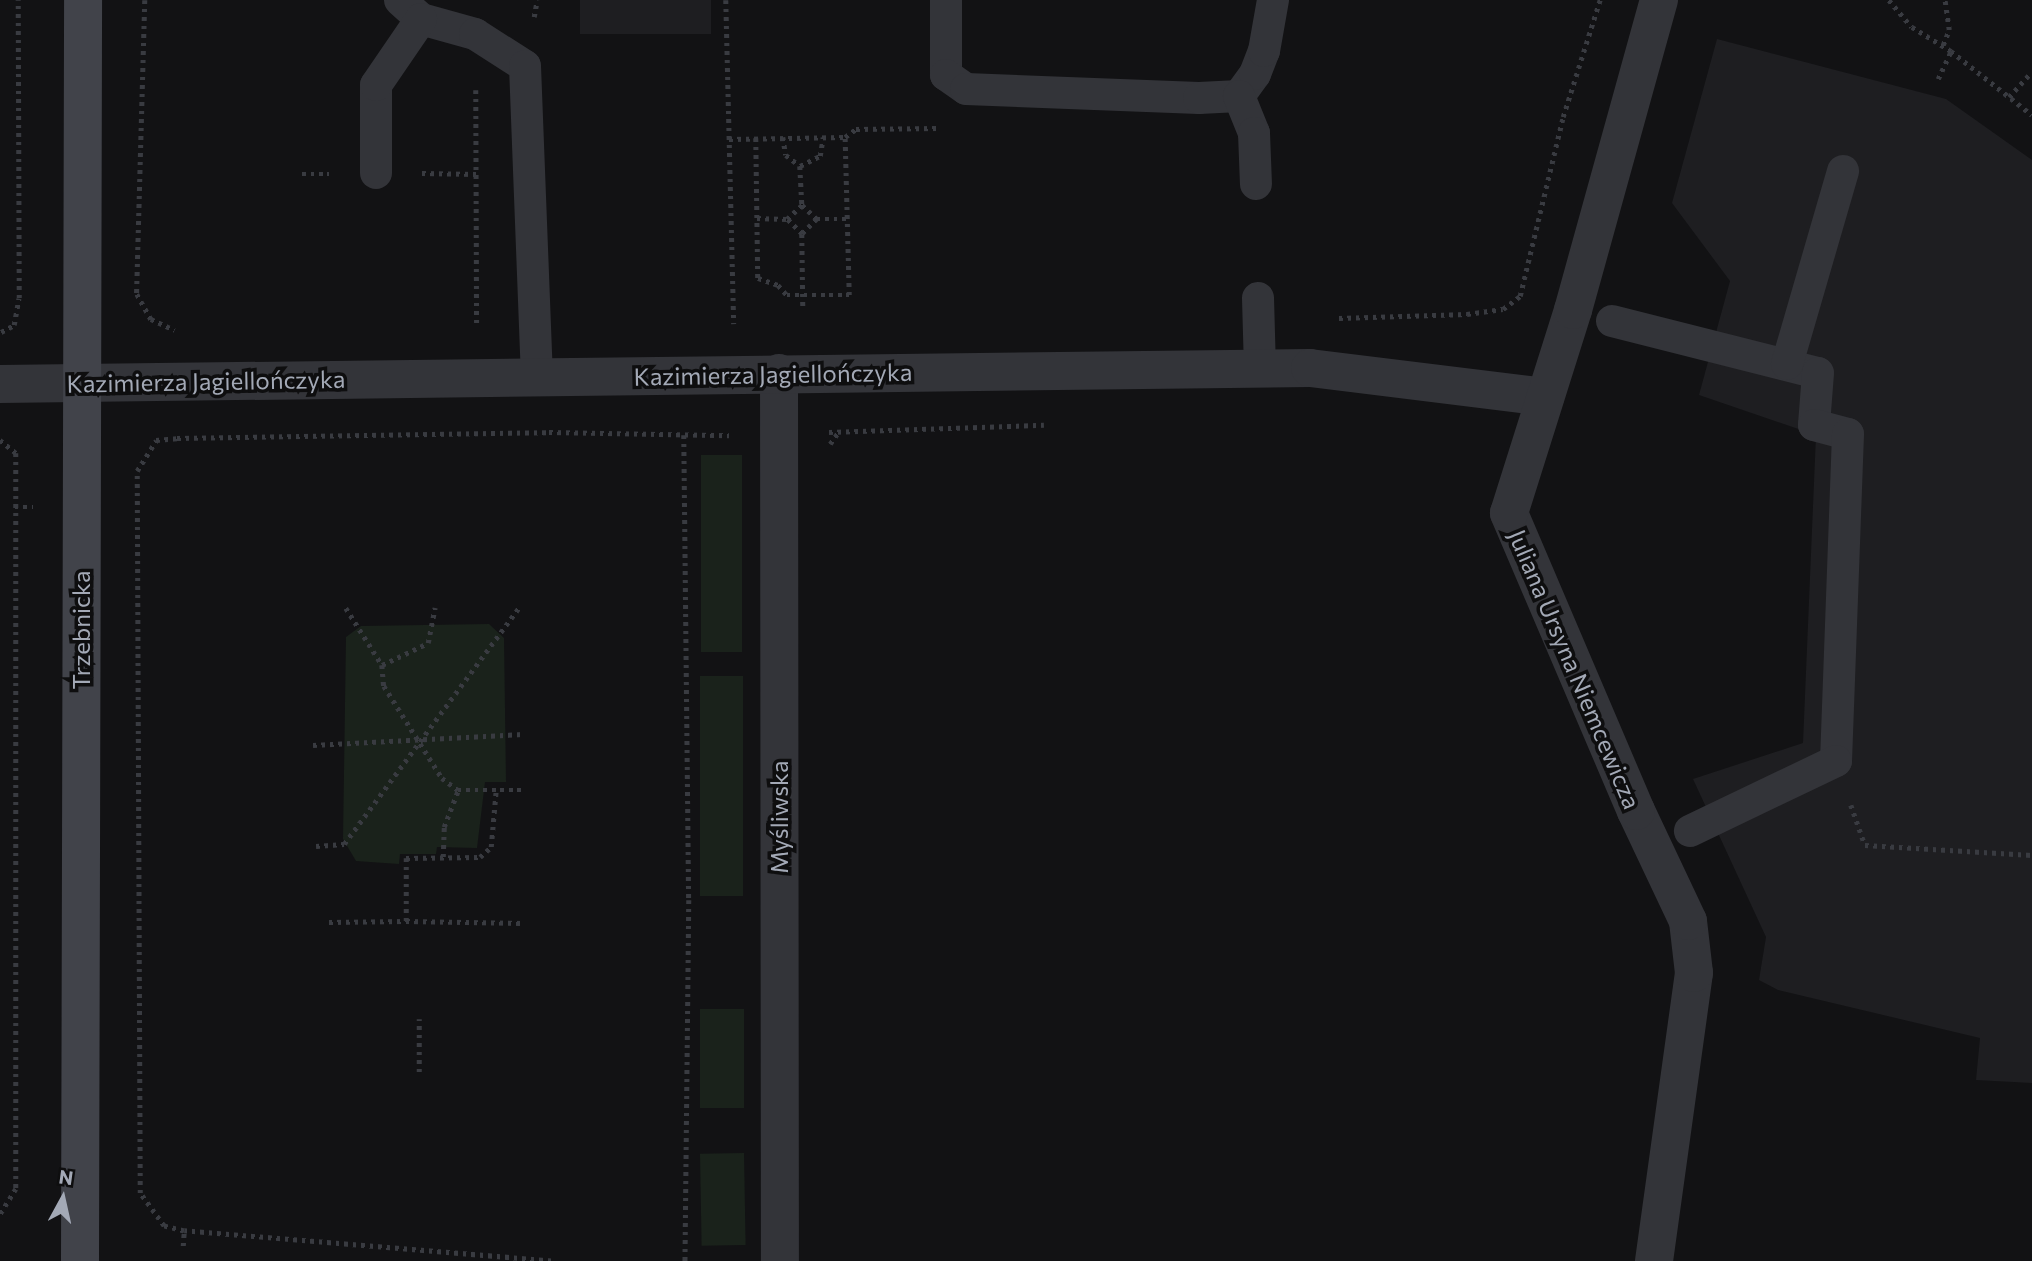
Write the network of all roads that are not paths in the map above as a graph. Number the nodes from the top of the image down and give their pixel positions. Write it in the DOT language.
graph roads {
  1 [pos="83,0"];
  2 [pos="946,0"];
  3 [pos="1273,0"];
  4 [pos="1659,0"];
  5 [pos="410,9"];
  6 [pos="1239,96"];
  7 [pos="1843,171"];
  8 [pos="376,173"];
  9 [pos="1255,184"];
  10 [pos="1258,298"];
  11 [pos="1612,321"];
  12 [pos="1787,363"];
  13 [pos="1260,369"];
  14 [pos="779,373"];
  15 [pos="537,376"];
  16 [pos="81,383"];
  17 [pos="0,384"];
  18 [pos="1545,397"];
  19 [pos="1690,831"];
  20 [pos="80,1261"];
  21 [pos="780,1261"];
  22 [pos="1654,1261"];
  1 -- 16 [label="street, Trzebnicka"];
  2 -- 6 [label="lane"];
  3 -- 6 [label="lane"];
  4 -- 18 [label="street, Juliana Ursyna Niemcewicza"];
  5 -- 8 [label="lane"];
  5 -- 15 [label="lane"];
  6 -- 9 [label="lane"];
  7 -- 12 [label="lane"];
  10 -- 13 [label="lane"];
  11 -- 12 [label="lane"];
  12 -- 19 [label="lane"];
  13 -- 14 [label="street, Kazimierza Jagiellończyka"];
  13 -- 18 [label="street, Kazimierza Jagiellończyka"];
  14 -- 15 [label="street, Kazimierza Jagiellończyka"];
  14 -- 21 [label="street, Myśliwska"];
  15 -- 16 [label="street, Kazimierza Jagiellończyka"];
  16 -- 17 [label="street, Kazimierza Jagiellończyka"];
  16 -- 20 [label="street, Trzebnicka"];
  18 -- 22 [label="street, Juliana Ursyna Niemcewicza"];
}
